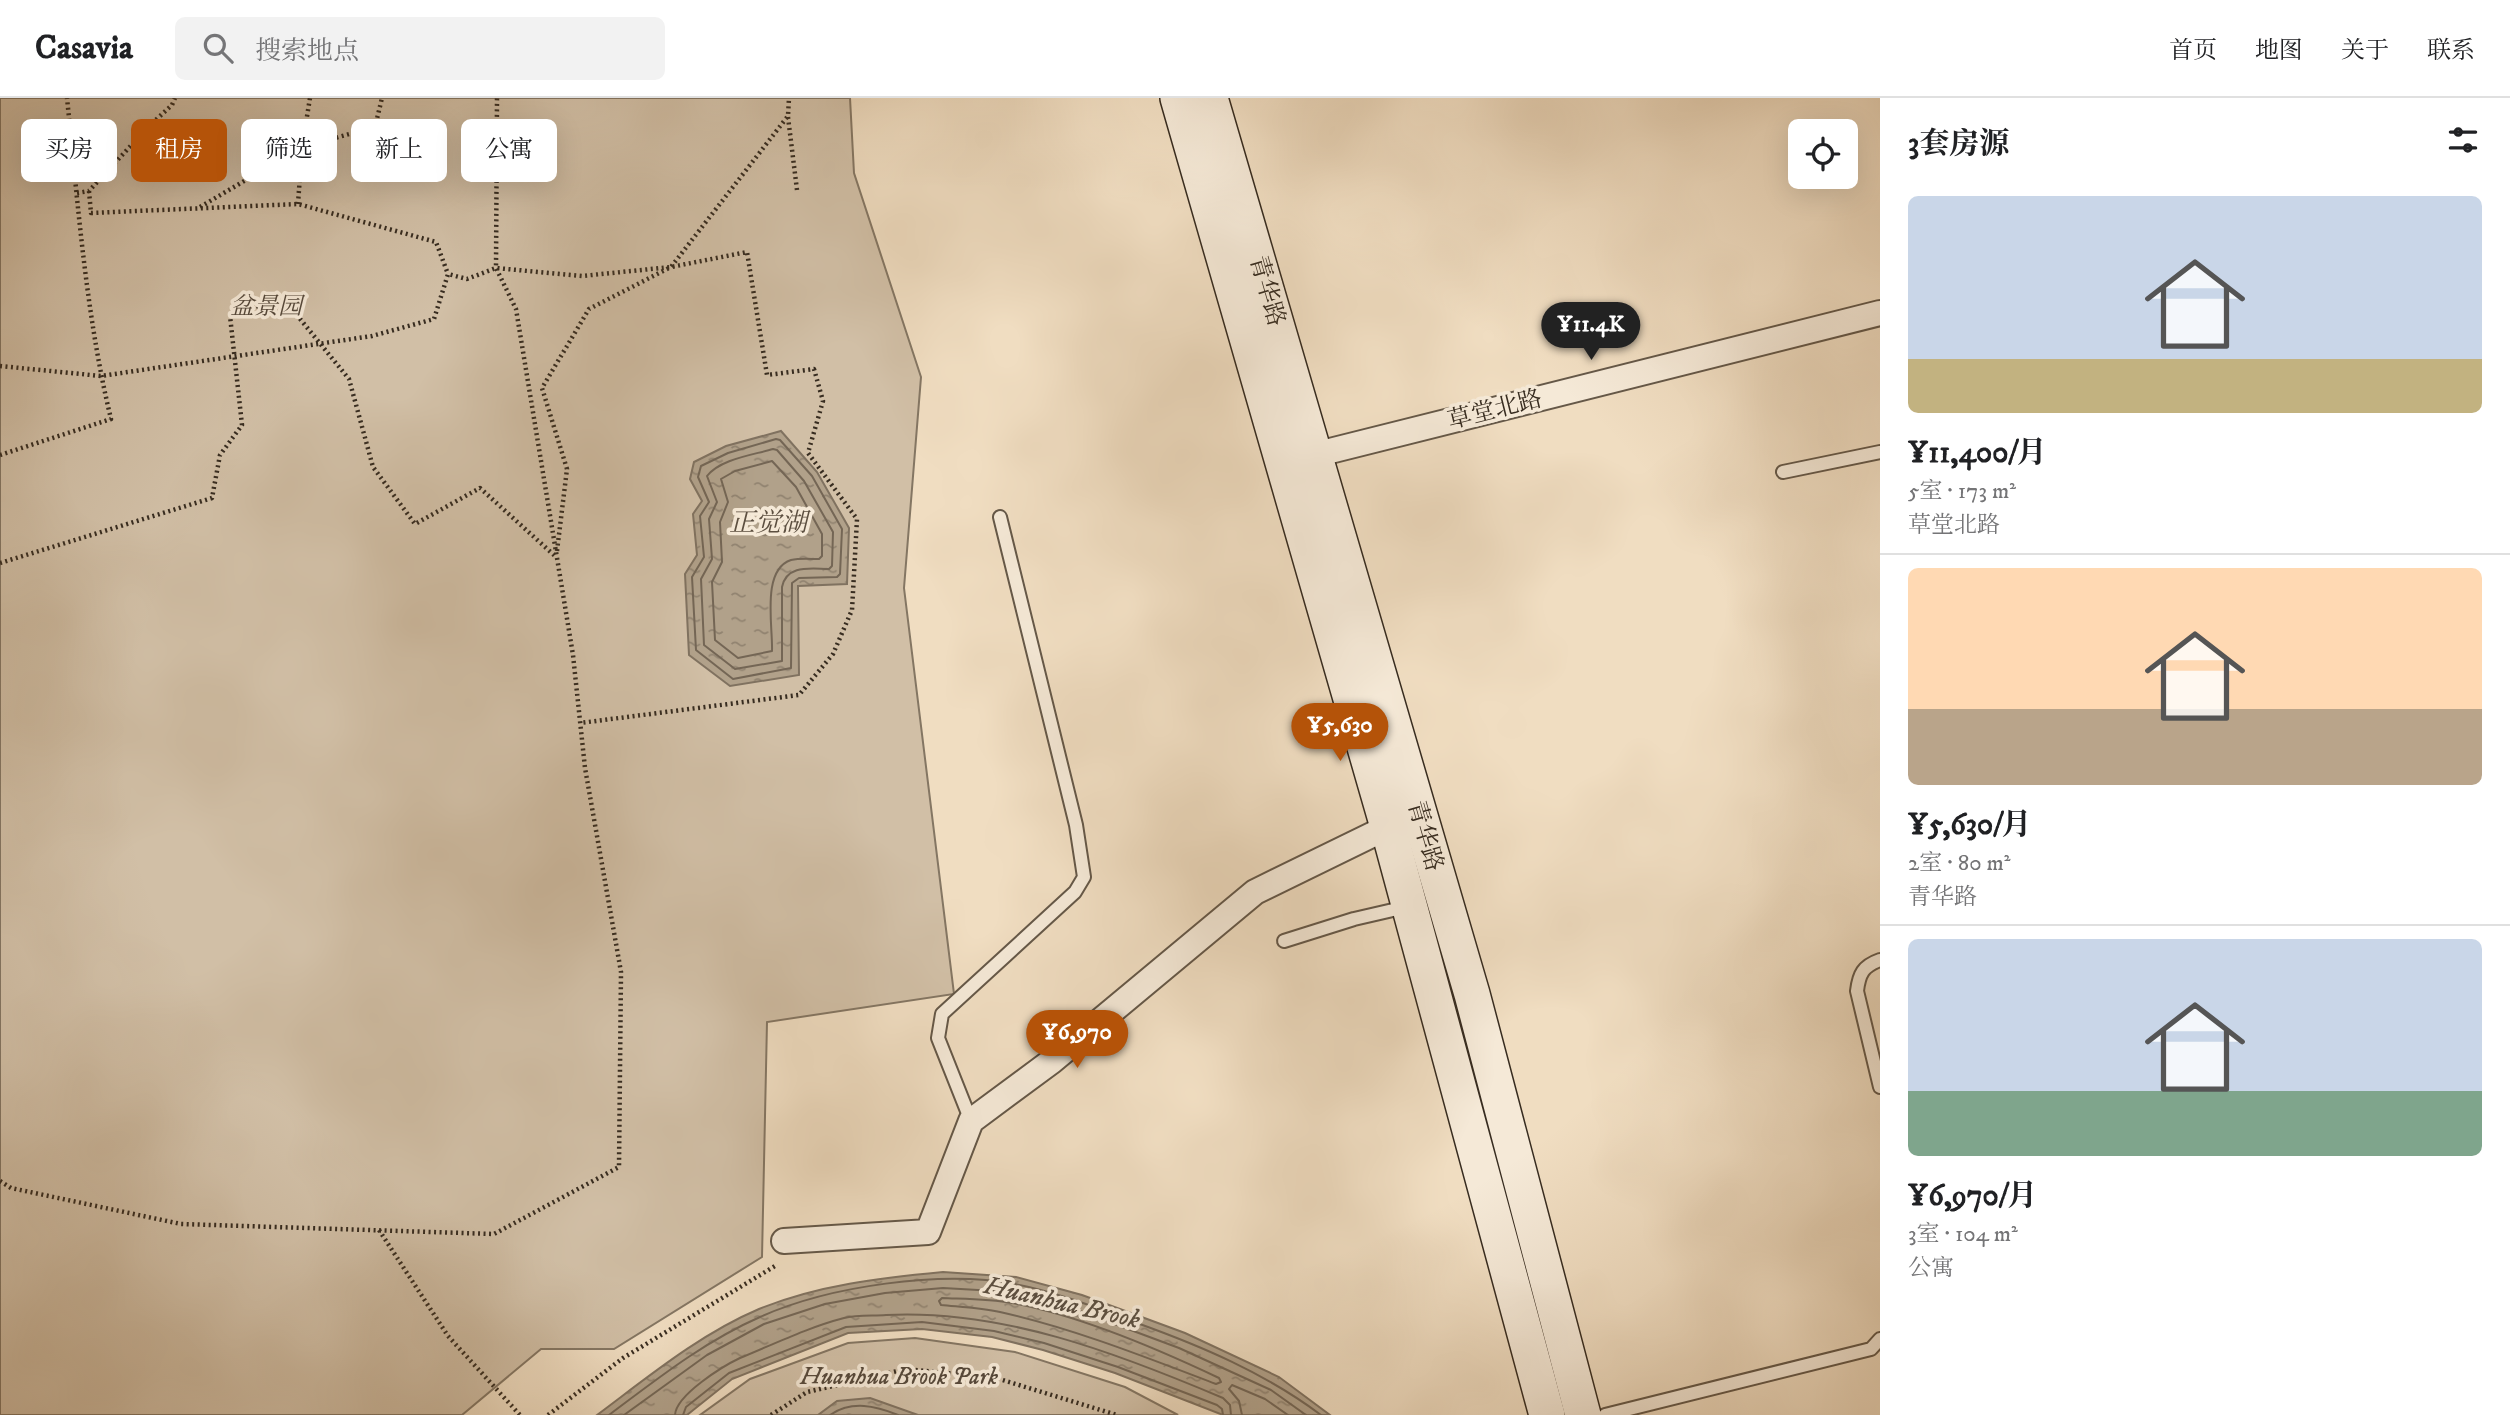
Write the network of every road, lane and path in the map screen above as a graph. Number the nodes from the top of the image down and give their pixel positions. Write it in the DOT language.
graph roads {
  1 [pos="67,98"];
  2 [pos="175,98"];
  3 [pos="310,98"];
  4 [pos="382,98"];
  5 [pos="498,98"];
  6 [pos="789,98"];
  7 [pos="1178,98"];
  8 [pos="1210,98"];
  9 [pos="788,116"];
  10 [pos="307,119"];
  11 [pos="337,137"];
  12 [pos="242,182"];
  13 [pos="300,182"];
  14 [pos="797,190"];
  15 [pos="89,191"];
  16 [pos="77,193"];
  17 [pos="298,204"];
  18 [pos="197,208"];
  19 [pos="671,267"];
  20 [pos="496,268"];
  21 [pos="448,274"];
  22 [pos="1880,313"];
  23 [pos="321,344"];
  24 [pos="234,356"];
  25 [pos="0,366"];
  26 [pos="101,376"];
  27 [pos="1880,452"];
  28 [pos="0,455"];
  29 [pos="1314,456"];
  30 [pos="1783,472"];
  31 [pos="1000,517"];
  32 [pos="556,557"];
  33 [pos="0,563"];
  34 [pos="580,723"];
  35 [pos="1388,827"];
  36 [pos="1410,906"];
  37 [pos="1284,942"];
  38 [pos="1880,960"];
  39 [pos="1880,1087"];
  40 [pos="971,1121"];
  41 [pos="0,1181"];
  42 [pos="379,1230"];
  43 [pos="781,1253"];
  44 [pos="1880,1339"];
  45 [pos="520,1415"];
  46 [pos="548,1415"];
  47 [pos="771,1415"];
  48 [pos="1117,1415"];
  49 [pos="1547,1415"];
  50 [pos="1583,1415"];
  51 [pos="1605,1415"];
  1 -- 16 [label="path"];
  2 -- 15 [label="path"];
  3 -- 10 [label="path"];
  4 -- 11 [label="path"];
  5 -- 20 [label="path"];
  6 -- 9 [label="path"];
  7 -- 35 [label="main road, 青华路"];
  8 -- 29 [label="main road, 青华路"];
  9 -- 14 [label="path"];
  9 -- 19 [label="path"];
  12 -- 18 [label="path"];
  13 -- 17 [label="path"];
  15 -- 16 [label="path"];
  15 -- 18 [label="path"];
  16 -- 26 [label="path"];
  17 -- 18 [label="path"];
  17 -- 21 [label="path"];
  19 -- 20 [label="path"];
  19 -- 32 [label="path"];
  19 -- 34 [label="path"];
  20 -- 21 [label="path"];
  20 -- 32 [label="path"];
  21 -- 23 [label="path"];
  22 -- 29 [label="street, 草堂北路"];
  23 -- 24 [label="path"];
  23 -- 24 [label="path"];
  23 -- 32 [label="path"];
  24 -- 26 [label="path"];
  24 -- 33 [label="path"];
  25 -- 26 [label="path"];
  26 -- 28 [label="path"];
  27 -- 30 [label="lane"];
  29 -- 50 [label="main road, 青华路"];
  31 -- 40 [label="lane"];
  32 -- 34 [label="path"];
  34 -- 42 [label="path"];
  35 -- 36 [label="main road, 青华路"];
  35 -- 40 [label="street"];
  36 -- 37 [label="lane"];
  36 -- 49 [label="main road, 青华路"];
  38 -- 39 [label="lane"];
  40 -- 43 [label="street"];
  41 -- 42 [label="path"];
  42 -- 45 [label="path"];
  43 -- 46 [label="path"];
  44 -- 51 [label="lane"];
  47 -- 48 [label="path"];
}
